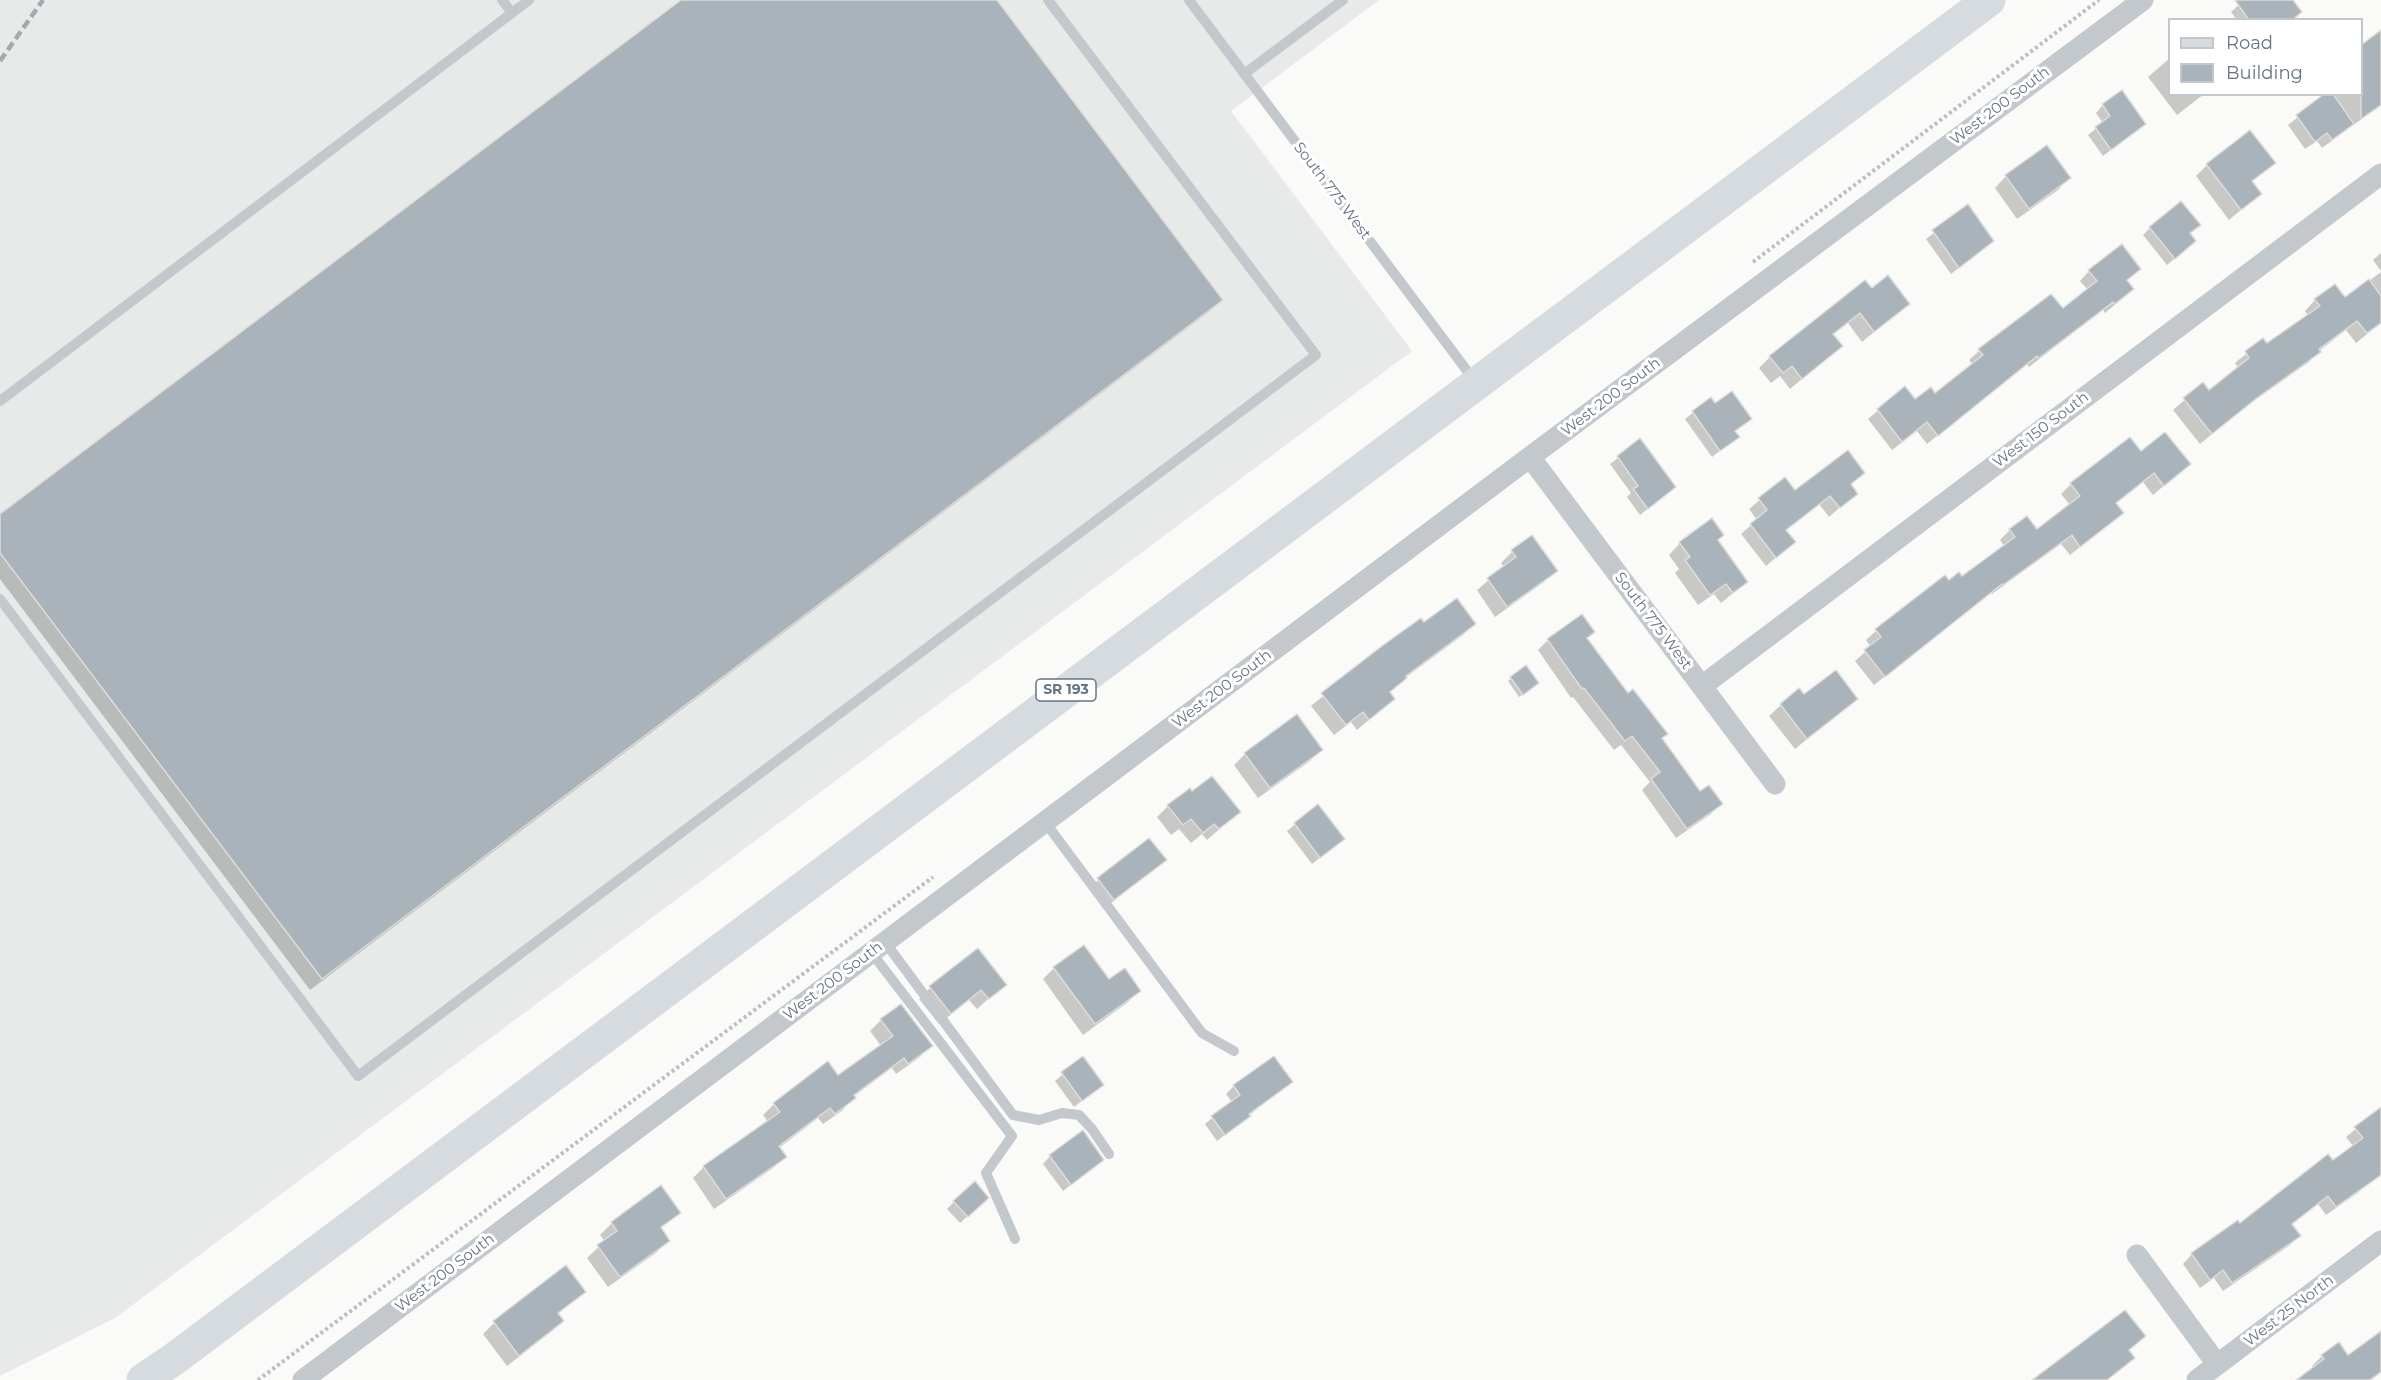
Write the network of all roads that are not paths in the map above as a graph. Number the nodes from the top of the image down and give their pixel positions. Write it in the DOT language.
graph roads {
  1 [pos="502,0"];
  2 [pos="529,0"];
  3 [pos="1048,0"];
  4 [pos="1189,0"];
  5 [pos="1343,0"];
  6 [pos="1989,0"];
  7 [pos="2143,0"];
  8 [pos="512,13"];
  9 [pos="1244,74"];
  10 [pos="2381,174"];
  11 [pos="1476,383"];
  12 [pos="0,400"];
  13 [pos="1530,457"];
  14 [pos="0,599"];
  15 [pos="1702,686"];
  16 [pos="1775,784"];
  17 [pos="1045,822"];
  18 [pos="878,947"];
  19 [pos="1234,1051"];
  20 [pos="1109,1154"];
  21 [pos="1015,1239"];
  22 [pos="2381,1241"];
  23 [pos="2137,1255"];
  24 [pos="2217,1364"];
  25 [pos="143,1380"];
  26 [pos="303,1380"];
  27 [pos="2197,1380"];
  1 -- 8 [label="lane"];
  2 -- 8 [label="lane"];
  3 -- 14 [label="lane"];
  4 -- 9 [label="lane, South 775 West"];
  5 -- 9 [label="lane"];
  6 -- 11 [label="main road, SR 193"];
  7 -- 13 [label="street, West 200 South"];
  8 -- 12 [label="lane"];
  9 -- 11 [label="lane, South 775 West"];
  10 -- 15 [label="street, West 150 South"];
  11 -- 25 [label="main road, SR 193"];
  13 -- 15 [label="street, South 775 West"];
  13 -- 17 [label="street, West 200 South"];
  15 -- 16 [label="street, South 775 West"];
  17 -- 18 [label="street, West 200 South"];
  17 -- 19 [label="lane"];
  18 -- 20 [label="lane"];
  18 -- 21 [label="lane"];
  18 -- 26 [label="street, West 200 South"];
  22 -- 24 [label="street, West 25 North"];
  23 -- 24 [label="street"];
  24 -- 27 [label="street, West 25 North"];
}
